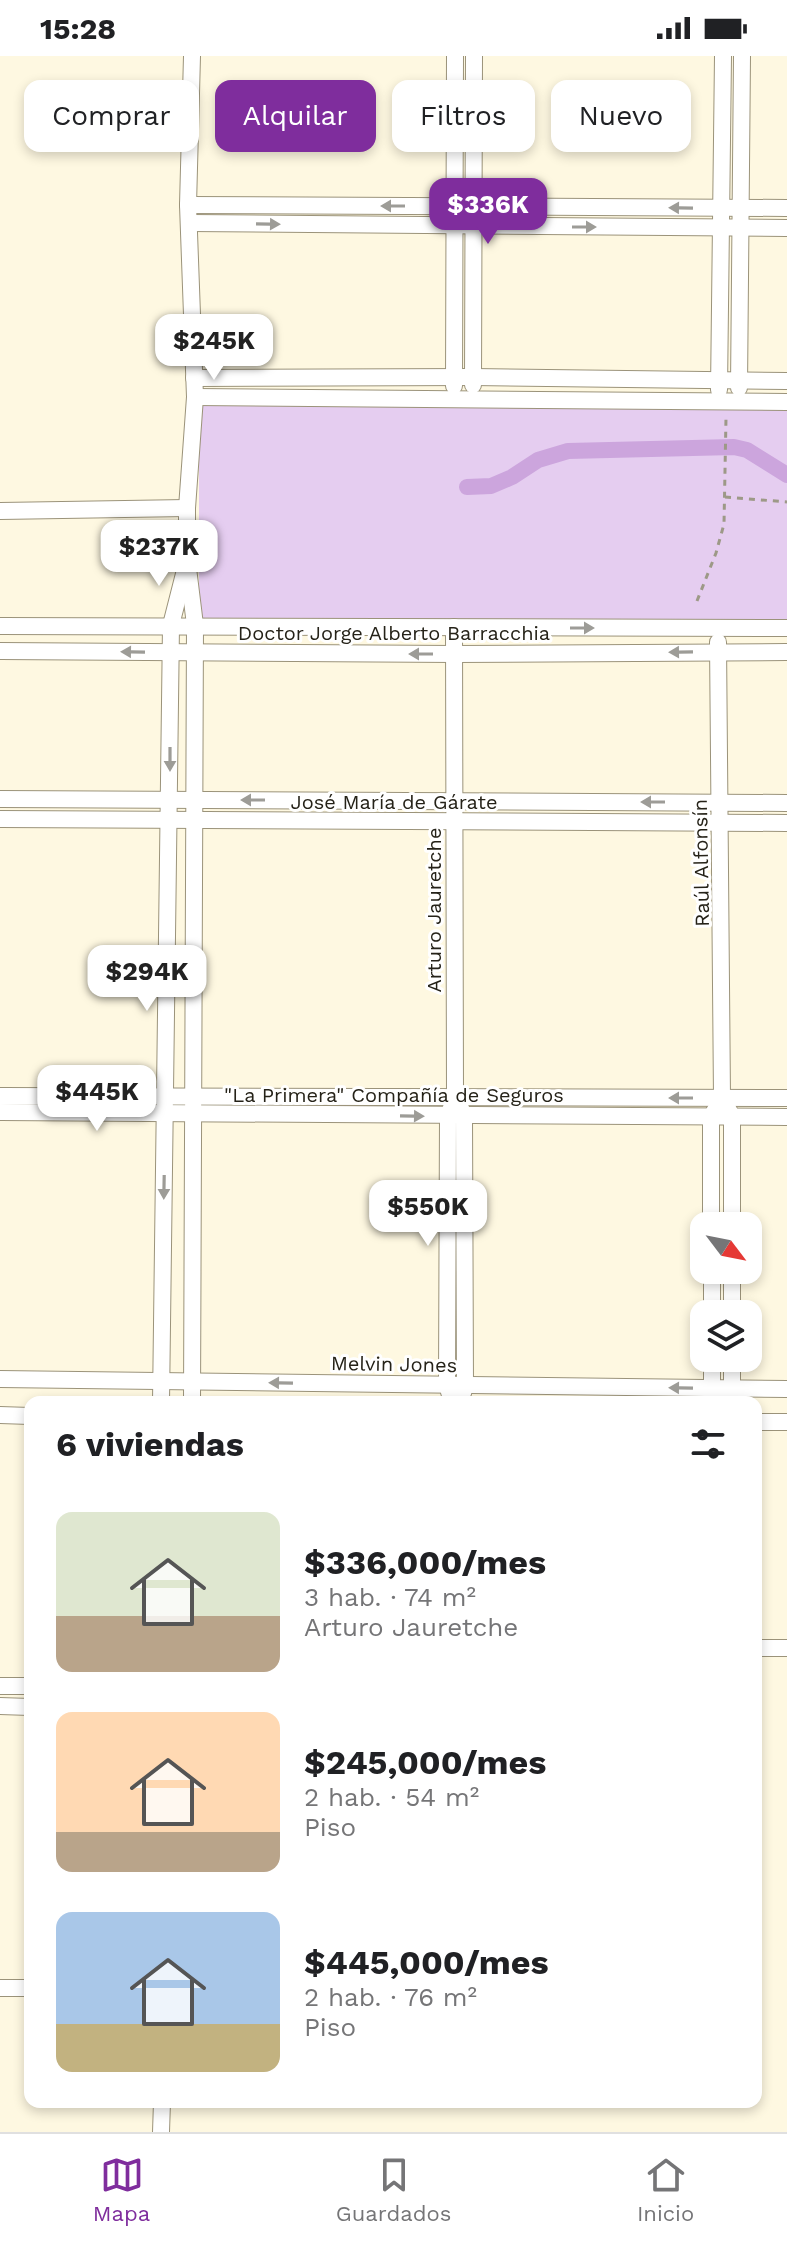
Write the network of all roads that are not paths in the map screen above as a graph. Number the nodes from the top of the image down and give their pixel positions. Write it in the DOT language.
graph roads {
  1 [pos="192,56"];
  2 [pos="455,56"];
  3 [pos="474,56"];
  4 [pos="723,56"];
  5 [pos="742,56"];
  6 [pos="188,205"];
  7 [pos="474,206"];
  8 [pos="454,207"];
  9 [pos="741,208"];
  10 [pos="787,208"];
  11 [pos="720,209"];
  12 [pos="190,223"];
  13 [pos="454,226"];
  14 [pos="474,226"];
  15 [pos="720,228"];
  16 [pos="741,228"];
  17 [pos="787,228"];
  18 [pos="454,377"];
  19 [pos="473,377"];
  20 [pos="194,378"];
  21 [pos="739,380"];
  22 [pos="720,381"];
  23 [pos="787,381"];
  24 [pos="195,397"];
  25 [pos="473,398"];
  26 [pos="453,399"];
  27 [pos="719,402"];
  28 [pos="738,402"];
  29 [pos="787,402"];
  30 [pos="187,508"];
  31 [pos="0,511"];
  32 [pos="187,560"];
  33 [pos="171,625"];
  34 [pos="195,625"];
  35 [pos="0,626"];
  36 [pos="454,627"];
  37 [pos="717,628"];
  38 [pos="787,628"];
  39 [pos="0,651"];
  40 [pos="719,651"];
  41 [pos="171,652"];
  42 [pos="195,652"];
  43 [pos="787,652"];
  44 [pos="455,654"];
  45 [pos="0,799"];
  46 [pos="169,800"];
  47 [pos="195,800"];
  48 [pos="453,801"];
  49 [pos="720,803"];
  50 [pos="787,803"];
  51 [pos="0,819"];
  52 [pos="169,820"];
  53 [pos="195,820"];
  54 [pos="454,822"];
  55 [pos="721,823"];
  56 [pos="787,823"];
  57 [pos="0,1096"];
  58 [pos="455,1097"];
  59 [pos="722,1098"];
  60 [pos="787,1098"];
  61 [pos="165,1105"];
  62 [pos="194,1105"];
  63 [pos="0,1112"];
  64 [pos="456,1116"];
  65 [pos="732,1116"];
  66 [pos="711,1117"];
  67 [pos="787,1117"];
  68 [pos="711,1212"];
  69 [pos="732,1212"];
  70 [pos="713,1372"];
  71 [pos="731,1372"];
  72 [pos="0,1379"];
  73 [pos="161,1380"];
  74 [pos="192,1381"];
  75 [pos="787,1389"];
  76 [pos="456,1394"];
  77 [pos="714,1395"];
  78 [pos="730,1395"];
  79 [pos="161,1396"];
  80 [pos="192,1396"];
  81 [pos="0,1415"];
  82 [pos="24,1416"];
  83 [pos="762,1422"];
  84 [pos="787,1422"];
  85 [pos="762,1648"];
  86 [pos="787,1648"];
  87 [pos="0,1686"];
  88 [pos="24,1686"];
  89 [pos="0,1706"];
  90 [pos="24,1707"];
  91 [pos="0,1988"];
  92 [pos="24,1988"];
  93 [pos="162,2108"];
  94 [pos="161,2132"];
  1 -- 6 [label="street"];
  2 -- 8 [label="street"];
  3 -- 7 [label="street"];
  4 -- 11 [label="street"];
  5 -- 9 [label="street"];
  8 -- 6 [label="street, one-way"];
  6 -- 12 [label="street"];
  7 -- 8 [label="street"];
  11 -- 7 [label="street, one-way"];
  7 -- 14 [label="street"];
  8 -- 13 [label="street"];
  9 -- 10 [label="street"];
  9 -- 11 [label="street"];
  9 -- 16 [label="street"];
  11 -- 15 [label="street"];
  12 -- 13 [label="street, one-way"];
  12 -- 20 [label="street"];
  13 -- 14 [label="street"];
  13 -- 18 [label="street"];
  14 -- 15 [label="street, one-way"];
  14 -- 19 [label="street"];
  15 -- 16 [label="street"];
  15 -- 22 [label="street"];
  16 -- 17 [label="street"];
  16 -- 21 [label="street"];
  18 -- 19 [label="street"];
  18 -- 20 [label="street"];
  18 -- 26 [label="street"];
  19 -- 22 [label="street"];
  19 -- 25 [label="street"];
  20 -- 24 [label="street"];
  21 -- 22 [label="street"];
  21 -- 23 [label="street"];
  21 -- 28 [label="street"];
  22 -- 27 [label="street"];
  24 -- 26 [label="street"];
  24 -- 30 [label="street"];
  25 -- 26 [label="street"];
  25 -- 27 [label="street"];
  27 -- 28 [label="street"];
  28 -- 29 [label="street"];
  30 -- 31 [label="street"];
  30 -- 32 [label="street"];
  32 -- 33 [label="street"];
  32 -- 34 [label="street"];
  33 -- 34 [label="street, Doctor Jorge Alberto Barracchia"];
  33 -- 35 [label="street, Doctor Jorge Alberto Barracchia"];
  33 -- 41 [label="street"];
  34 -- 36 [label="street, Doctor Jorge Alberto Barracchia"];
  34 -- 42 [label="street"];
  36 -- 37 [label="street, Doctor Jorge Alberto Barracchia, one-way"];
  36 -- 44 [label="street, Arturo Jauretche"];
  37 -- 38 [label="street, Doctor Jorge Alberto Barracchia"];
  37 -- 40 [label="street, Raúl Alfonsín"];
  41 -- 39 [label="street, Doctor Jorge Alberto Barracchia, one-way"];
  40 -- 43 [label="street, Doctor Jorge Alberto Barracchia"];
  40 -- 44 [label="street, Doctor Jorge Alberto Barracchia, one-way"];
  40 -- 49 [label="street, Raúl Alfonsín"];
  41 -- 42 [label="street, Doctor Jorge Alberto Barracchia"];
  41 -- 46 [label="street, one-way"];
  44 -- 42 [label="street, Doctor Jorge Alberto Barracchia, one-way"];
  42 -- 47 [label="street"];
  44 -- 48 [label="street, Arturo Jauretche"];
  45 -- 46 [label="street, José María de Gárate"];
  46 -- 47 [label="street, José María de Gárate"];
  46 -- 52 [label="street"];
  48 -- 47 [label="street, José María de Gárate, one-way"];
  47 -- 53 [label="street"];
  49 -- 48 [label="street, José María de Gárate, one-way"];
  48 -- 54 [label="street, Arturo Jauretche"];
  49 -- 50 [label="street, José María de Gárate"];
  49 -- 55 [label="street, Raúl Alfonsín"];
  51 -- 52 [label="street, José María de Gárate"];
  52 -- 53 [label="street, José María de Gárate"];
  52 -- 61 [label="street"];
  53 -- 54 [label="street, José María de Gárate"];
  53 -- 62 [label="street"];
  54 -- 55 [label="street, José María de Gárate"];
  54 -- 58 [label="street, Arturo Jauretche"];
  55 -- 56 [label="street, José María de Gárate"];
  55 -- 59 [label="street, Raúl Alfonsín"];
  57 -- 61 [label="street, \"La Primera\" Compañía de Seguros"];
  59 -- 58 [label="street, \"La Primera\" Compañía de Seguros, one-way"];
  58 -- 62 [label="street, \"La Primera\" Compañía de Seguros"];
  58 -- 64 [label="street, Arturo Jauretche"];
  59 -- 60 [label="street, \"La Primera\" Compañía de Seguros"];
  59 -- 65 [label="street, Raúl Alfonsín"];
  59 -- 66 [label="street"];
  61 -- 62 [label="street, \"La Primera\" Compañía de Seguros"];
  61 -- 63 [label="street, \"La Primera\" Compañía de Seguros"];
  61 -- 73 [label="street, one-way"];
  62 -- 64 [label="street, \"La Primera\" Compañía de Seguros, one-way"];
  62 -- 74 [label="street"];
  64 -- 66 [label="street, \"La Primera\" Compañía de Seguros"];
  64 -- 76 [label="street, Arturo Jauretche"];
  65 -- 66 [label="street, \"La Primera\" Compañía de Seguros"];
  65 -- 67 [label="street, \"La Primera\" Compañía de Seguros"];
  65 -- 69 [label="street, Raúl Alfonsín"];
  66 -- 68 [label="street"];
  70 -- 77 [label="street"];
  71 -- 78 [label="street"];
  72 -- 73 [label="street, Melvin Jones"];
  73 -- 74 [label="street, Melvin Jones"];
  73 -- 79 [label="street"];
  76 -- 74 [label="street, Melvin Jones, one-way"];
  74 -- 80 [label="street"];
  75 -- 78 [label="street, Melvin Jones"];
  77 -- 76 [label="street, Melvin Jones, one-way"];
  77 -- 78 [label="street, Melvin Jones"];
  81 -- 82 [label="street"];
  83 -- 84 [label="street"];
  85 -- 86 [label="street"];
  87 -- 88 [label="street"];
  89 -- 90 [label="street"];
  91 -- 92 [label="street"];
  93 -- 94 [label="street"];
}
